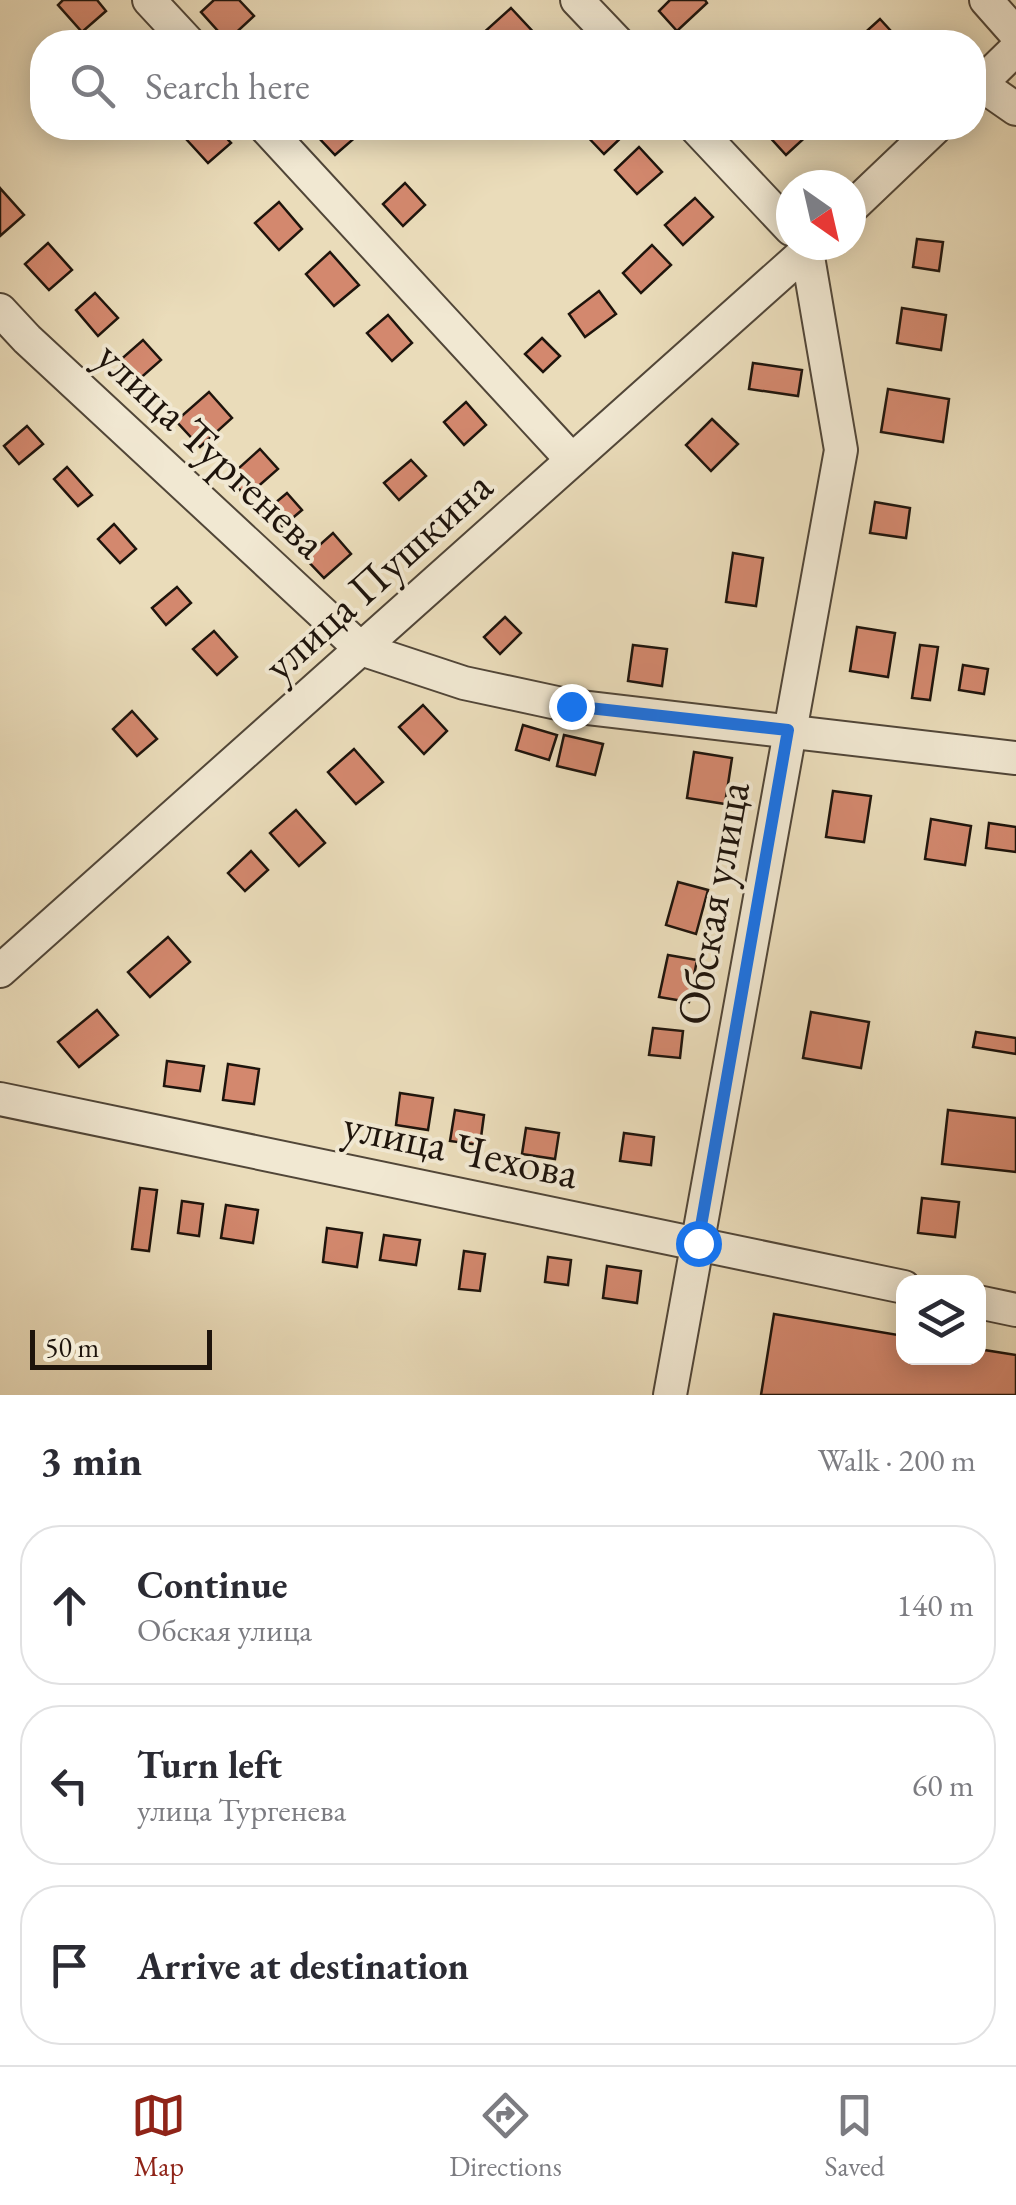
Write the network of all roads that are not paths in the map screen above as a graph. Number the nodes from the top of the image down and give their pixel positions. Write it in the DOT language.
graph roads {
  1 [pos="149,0"];
  2 [pos="577,0"];
  3 [pos="986,0"];
  4 [pos="177,30"];
  5 [pos="605,30"];
  6 [pos="1016,34"];
  7 [pos="1016,49"];
  8 [pos="986,78"];
  9 [pos="986,92"];
  10 [pos="1016,109"];
  11 [pos="277,140"];
  12 [pos="707,140"];
  13 [pos="922,140"];
  14 [pos="866,194"];
  15 [pos="776,212"];
  16 [pos="786,260"];
  17 [pos="808,260"];
  18 [pos="0,310"];
  19 [pos="572,460"];
  20 [pos="361,649"];
  21 [pos="788,730"];
  22 [pos="1016,758"];
  23 [pos="0,971"];
  24 [pos="0,1099"];
  25 [pos="698,1243"];
  26 [pos="896,1284"];
  27 [pos="986,1304"];
  28 [pos="1016,1310"];
  29 [pos="670,1395"];
  1 -- 4 [label="street"];
  2 -- 5 [label="street"];
  3 -- 6 [label="street"];
  7 -- 8 [label="street"];
  9 -- 10 [label="street"];
  11 -- 19 [label="street"];
  12 -- 15 [label="street"];
  13 -- 14 [label="street"];
  16 -- 19 [label="street, улица Пушкина"];
  17 -- 21 [label="street, Обская улица"];
  18 -- 20 [label="street, улица Тургенева"];
  19 -- 20 [label="street, улица Пушкина"];
  20 -- 21 [label="street, улица Тургенева"];
  20 -- 23 [label="street, улица Пушкина"];
  21 -- 22 [label="street, улица Тургенева"];
  21 -- 25 [label="street, Обская улица"];
  24 -- 25 [label="street, улица Чехова"];
  25 -- 26 [label="street, улица Чехова"];
  25 -- 29 [label="street, Обская улица"];
  27 -- 28 [label="street"];
}
